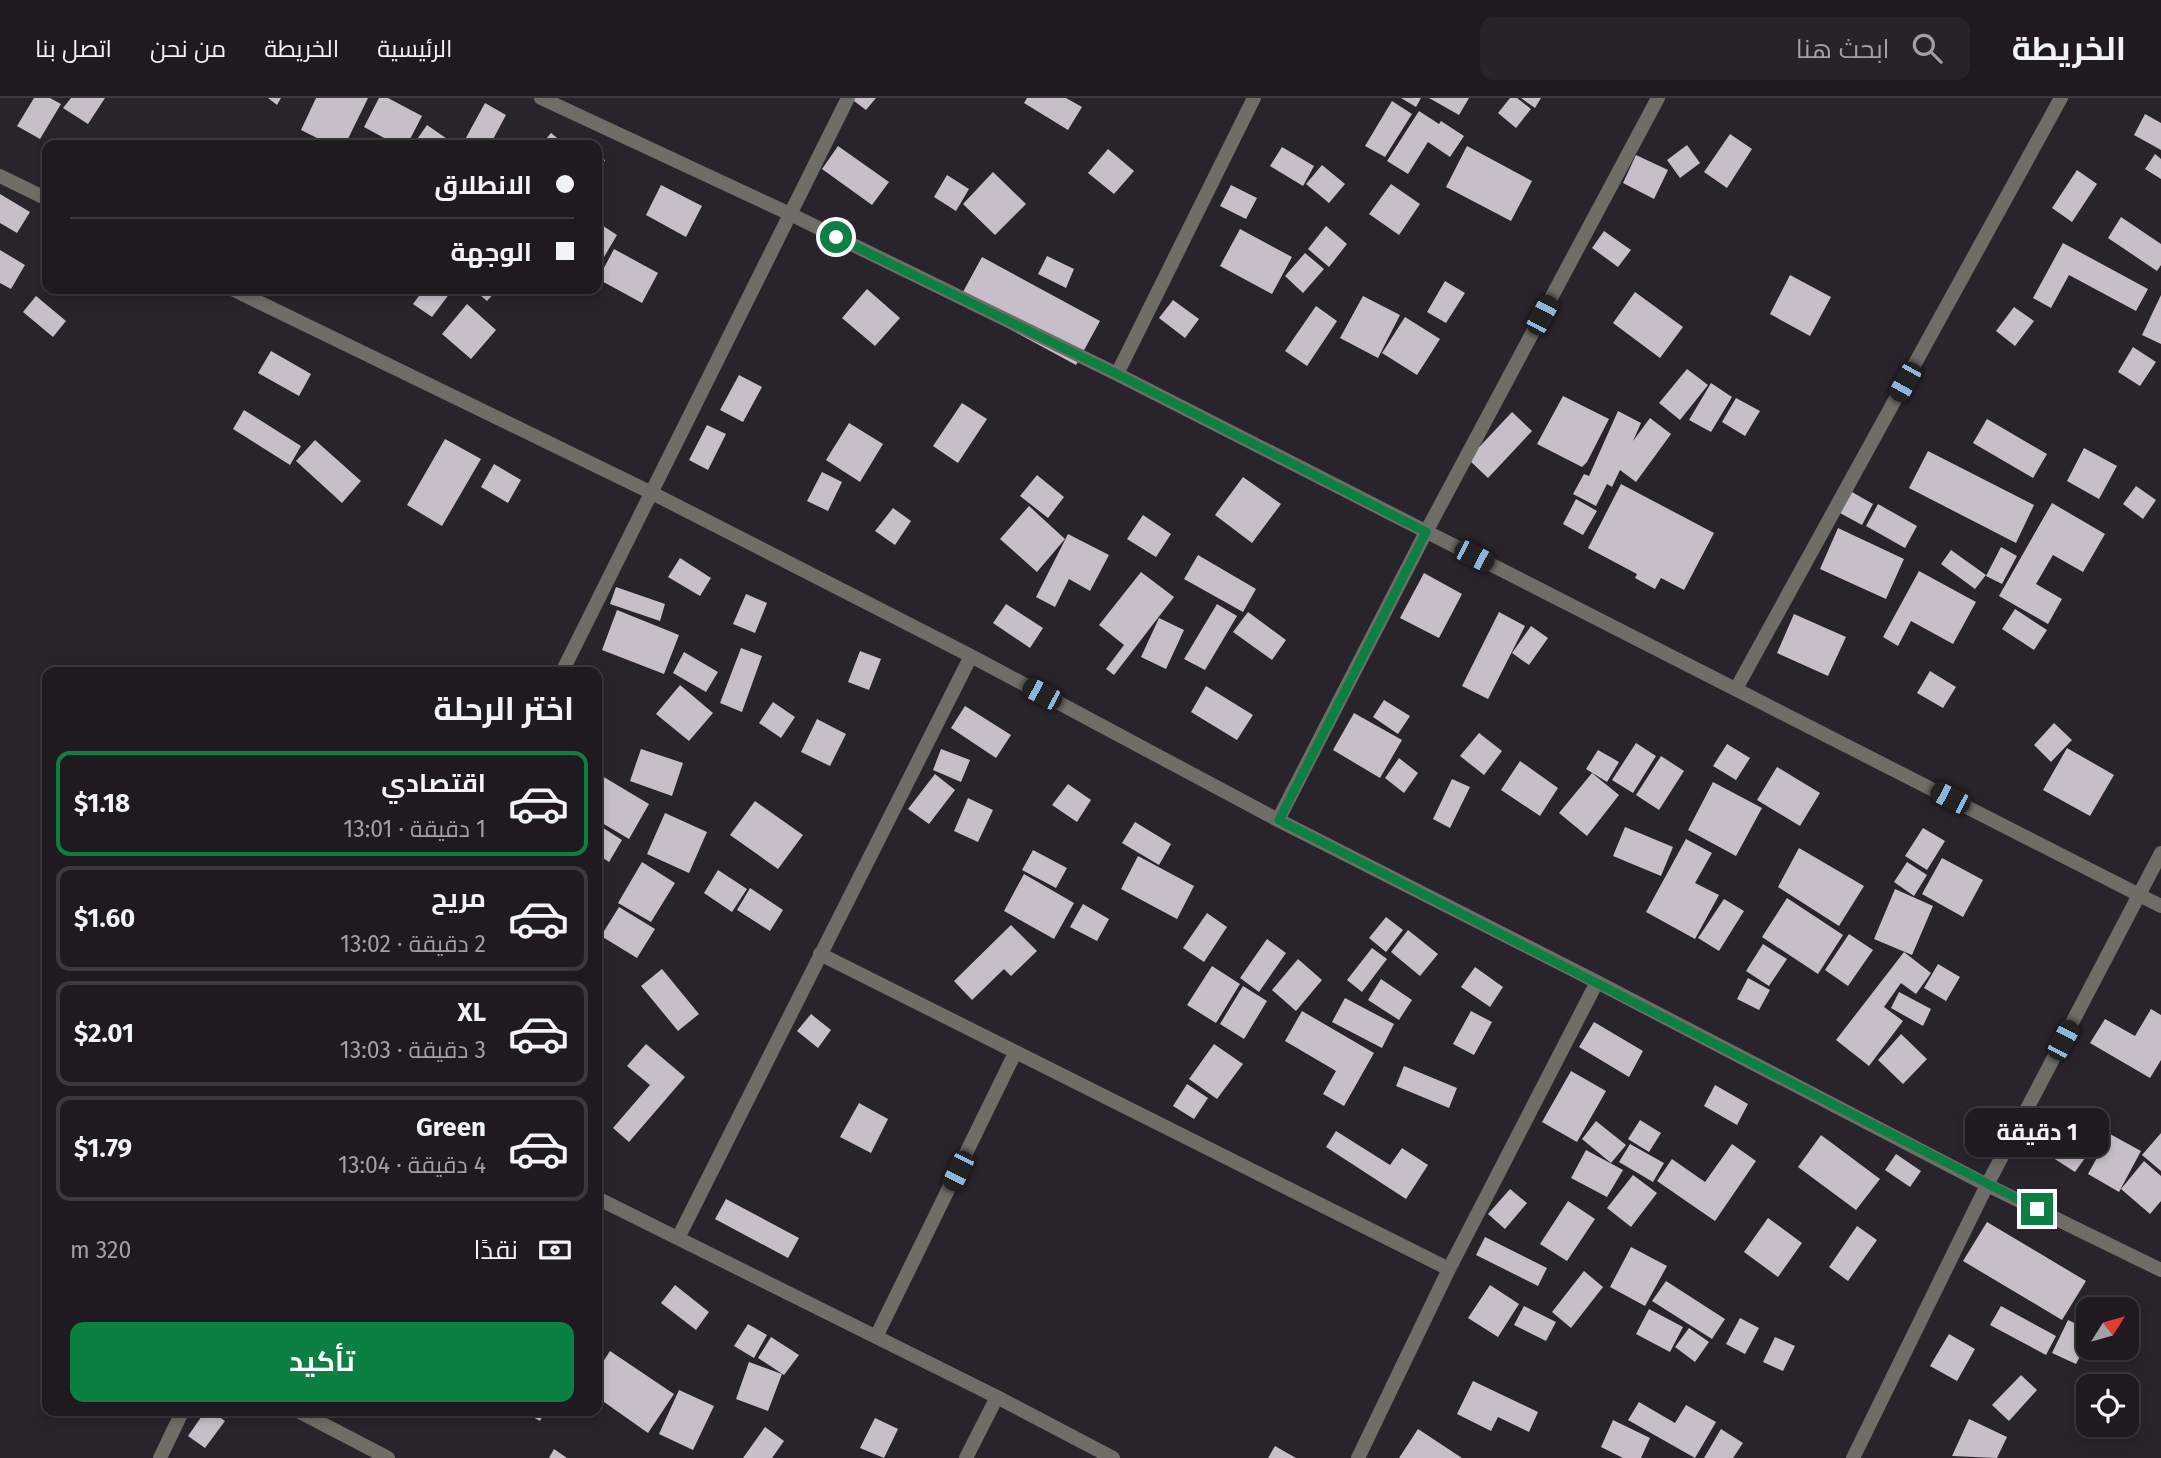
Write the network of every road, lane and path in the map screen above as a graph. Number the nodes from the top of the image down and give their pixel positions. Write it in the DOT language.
graph roads {
  1 [pos="541,98"];
  2 [pos="848,98"];
  3 [pos="1254,98"];
  4 [pos="1658,98"];
  5 [pos="2062,98"];
  6 [pos="0,176"];
  7 [pos="42,197"];
  8 [pos="790,215"];
  9 [pos="242,294"];
  10 [pos="1117,374"];
  11 [pos="652,494"];
  12 [pos="1426,532"];
  13 [pos="971,656"];
  14 [pos="565,667"];
  15 [pos="1736,689"];
  16 [pos="1279,820"];
  17 [pos="2161,853"];
  18 [pos="2139,896"];
  19 [pos="2161,906"];
  20 [pos="820,954"];
  21 [pos="1597,982"];
  22 [pos="1016,1053"];
  23 [pos="1987,1185"];
  24 [pos="602,1200"];
  25 [pos="678,1238"];
  26 [pos="1449,1269"];
  27 [pos="2161,1270"];
  28 [pos="877,1337"];
  29 [pos="997,1397"];
  30 [pos="180,1416"];
  31 [pos="308,1416"];
  32 [pos="160,1458"];
  33 [pos="388,1458"];
  34 [pos="966,1458"];
  35 [pos="1113,1458"];
  36 [pos="1358,1458"];
  37 [pos="1853,1458"];
  1 -- 8 [label="street"];
  2 -- 8 [label="street"];
  3 -- 10 [label="street"];
  4 -- 12 [label="street"];
  5 -- 15 [label="street"];
  6 -- 7 [label="street"];
  8 -- 10 [label="street"];
  8 -- 11 [label="street"];
  9 -- 11 [label="street"];
  10 -- 12 [label="street"];
  11 -- 13 [label="street"];
  11 -- 14 [label="street"];
  12 -- 15 [label="street"];
  12 -- 16 [label="street"];
  13 -- 16 [label="street"];
  13 -- 20 [label="street"];
  15 -- 18 [label="street"];
  16 -- 21 [label="street"];
  17 -- 18 [label="street"];
  18 -- 19 [label="street"];
  18 -- 23 [label="street"];
  20 -- 22 [label="street"];
  20 -- 25 [label="street"];
  21 -- 23 [label="street"];
  21 -- 26 [label="street"];
  22 -- 26 [label="street"];
  22 -- 28 [label="street"];
  23 -- 27 [label="street"];
  23 -- 37 [label="street"];
  24 -- 25 [label="street"];
  25 -- 28 [label="street"];
  26 -- 36 [label="street"];
  28 -- 29 [label="street"];
  29 -- 34 [label="street"];
  29 -- 35 [label="street"];
  30 -- 32 [label="street"];
  31 -- 33 [label="street"];
}
